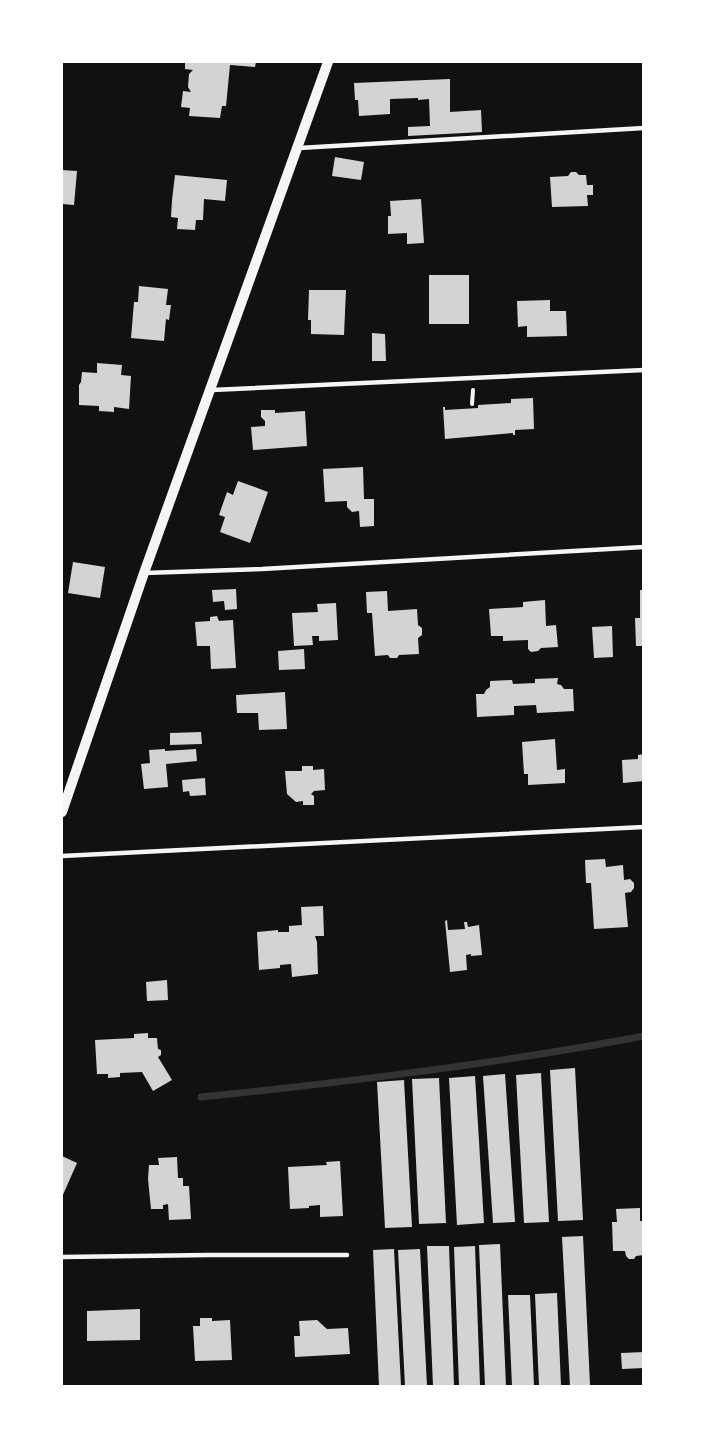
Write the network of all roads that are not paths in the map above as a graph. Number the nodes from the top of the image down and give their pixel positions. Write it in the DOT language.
graph roads {
  1 [pos="328,62"];
  2 [pos="644,128"];
  3 [pos="296,148"];
  4 [pos="644,370"];
  5 [pos="210,390"];
  6 [pos="644,547"];
  7 [pos="144,573"];
  8 [pos="62,812"];
  9 [pos="644,827"];
  10 [pos="62,856"];
  11 [pos="347,1255"];
  12 [pos="62,1257"];
  1 -- 3 [label="street"];
  2 -- 3 [label="lane"];
  3 -- 5 [label="street"];
  4 -- 5 [label="lane"];
  5 -- 7 [label="street"];
  6 -- 7 [label="lane"];
  7 -- 8 [label="street"];
  9 -- 10 [label="lane"];
  11 -- 12 [label="lane"];
}
